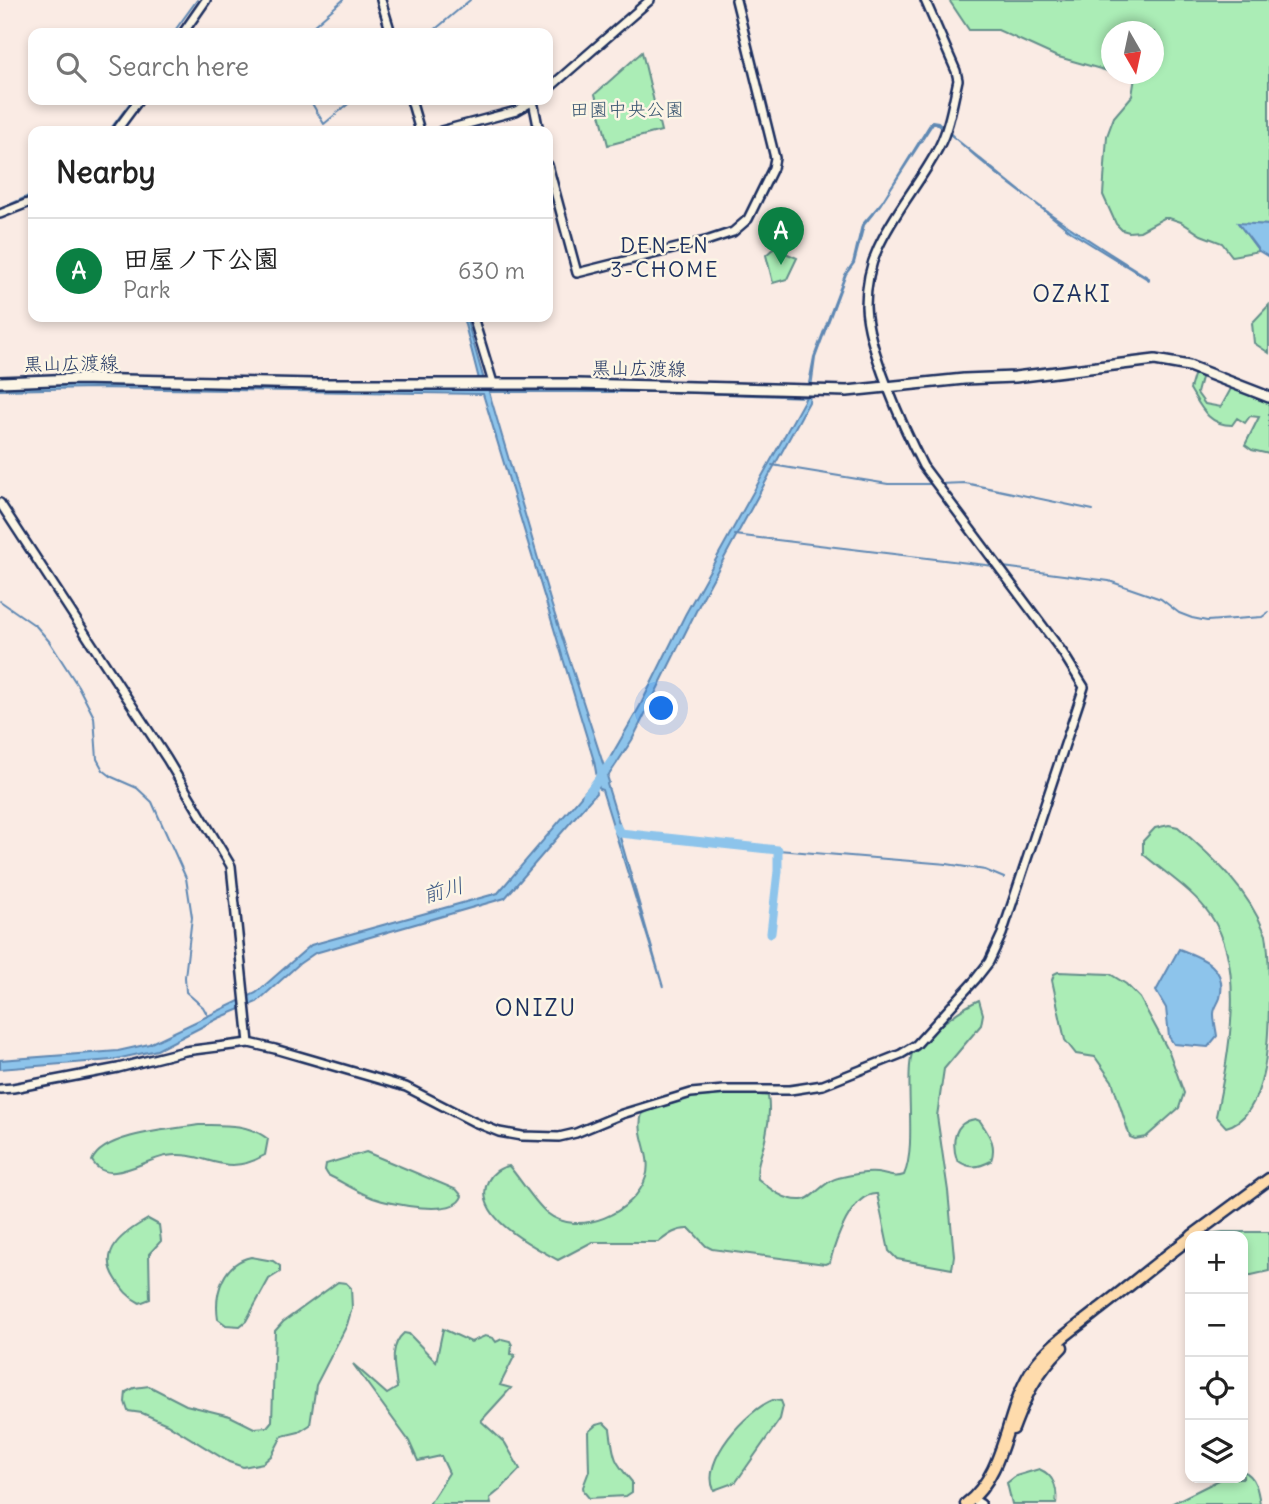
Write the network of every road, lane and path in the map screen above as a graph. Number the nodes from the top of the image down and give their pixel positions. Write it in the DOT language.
graph roads {
  1 [pos="206,0"];
  2 [pos="381,0"];
  3 [pos="650,0"];
  4 [pos="736,0"];
  5 [pos="925,0"];
  6 [pos="186,28"];
  7 [pos="389,28"];
  8 [pos="553,85"];
  9 [pos="135,105"];
  10 [pos="412,105"];
  11 [pos="527,105"];
  12 [pos="535,105"];
  13 [pos="120,126"];
  14 [pos="419,126"];
  15 [pos="460,126"];
  16 [pos="538,126"];
  17 [pos="553,184"];
  18 [pos="28,203"];
  19 [pos="0,214"];
  20 [pos="475,322"];
  21 [pos="0,382"];
  22 [pos="493,383"];
  23 [pos="890,388"];
  24 [pos="1269,397"];
  25 [pos="0,503"];
  26 [pos="249,1044"];
  27 [pos="0,1089"];
  28 [pos="1269,1179"];
  29 [pos="1269,1185"];
  30 [pos="1199,1231"];
  31 [pos="1207,1231"];
  32 [pos="1185,1242"];
  33 [pos="1185,1248"];
  34 [pos="974,1503"];
  1 -- 6 [label="street"];
  2 -- 7 [label="street"];
  3 -- 8 [label="street"];
  4 -- 17 [label="street"];
  5 -- 23 [label="street"];
  9 -- 13 [label="street"];
  10 -- 14 [label="street"];
  11 -- 15 [label="street"];
  12 -- 16 [label="street"];
  18 -- 19 [label="street"];
  20 -- 22 [label="street"];
  21 -- 22 [label="main road, 黒山広渡線"];
  22 -- 23 [label="main road, 黒山広渡線"];
  23 -- 24 [label="main road, 黒山広渡線"];
  23 -- 26 [label="street"];
  25 -- 26 [label="street"];
  26 -- 27 [label="street"];
  28 -- 30 [label="highway"];
  29 -- 31 [label="highway"];
  32 -- 34 [label="highway"];
  33 -- 34 [label="highway"];
}
